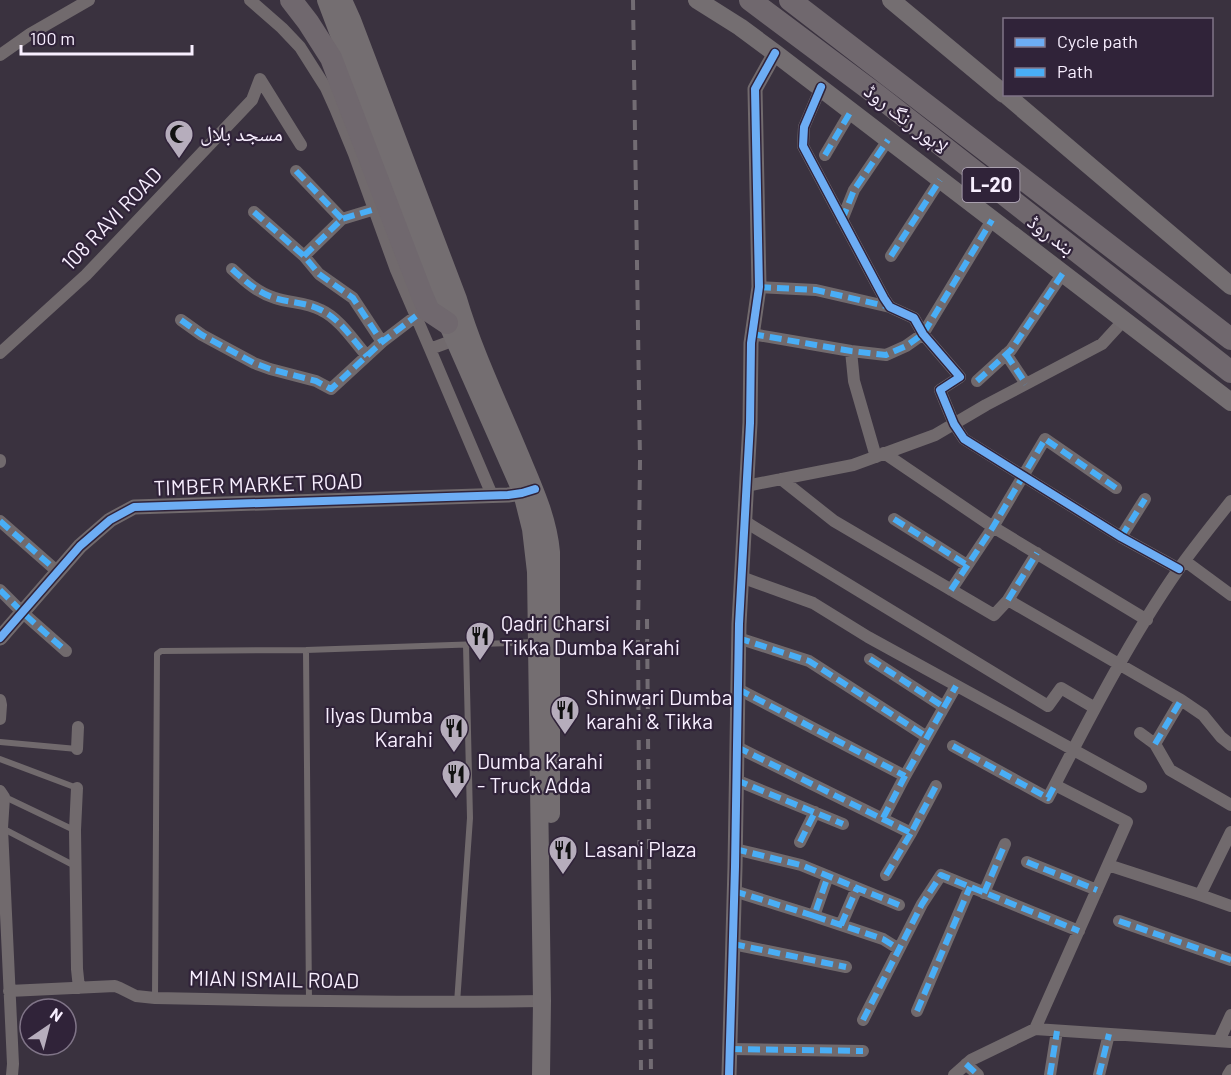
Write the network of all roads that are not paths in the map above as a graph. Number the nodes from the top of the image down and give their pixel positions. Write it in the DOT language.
graph roads {
  1 [pos="89,0"];
  2 [pos="250,0"];
  3 [pos="291,0"];
  4 [pos="326,0"];
  5 [pos="343,0"];
  6 [pos="697,0"];
  7 [pos="750,0"];
  8 [pos="790,0"];
  9 [pos="891,0"];
  10 [pos="775,53"];
  11 [pos="0,55"];
  12 [pos="821,87"];
  13 [pos="1003,92"];
  14 [pos="1007,96"];
  15 [pos="851,111"];
  16 [pos="888,140"];
  17 [pos="301,145"];
  18 [pos="825,155"];
  19 [pos="296,171"];
  20 [pos="940,180"];
  21 [pos="375,209"];
  22 [pos="254,212"];
  23 [pos="342,219"];
  24 [pos="842,220"];
  25 [pos="993,220"];
  26 [pos="304,256"];
  27 [pos="891,256"];
  28 [pos="232,269"];
  29 [pos="1063,273"];
  30 [pos="1231,286"];
  31 [pos="759,287"];
  32 [pos="890,307"];
  33 [pos="445,319"];
  34 [pos="181,320"];
  35 [pos="1124,320"];
  36 [pos="753,334"];
  37 [pos="923,334"];
  38 [pos="1231,339"];
  39 [pos="381,342"];
  40 [pos="430,349"];
  41 [pos="851,351"];
  42 [pos="0,353"];
  43 [pos="1006,354"];
  44 [pos="367,356"];
  45 [pos="1231,372"];
  46 [pos="976,381"];
  47 [pos="1026,384"];
  48 [pos="1231,402"];
  49 [pos="954,424"];
  50 [pos="880,455"];
  51 [pos="1024,476"];
  52 [pos="781,479"];
  53 [pos="746,486"];
  54 [pos="1116,488"];
  55 [pos="528,491"];
  56 [pos="492,495"];
  57 [pos="1145,499"];
  58 [pos="1231,501"];
  59 [pos="894,519"];
  60 [pos="0,521"];
  61 [pos="744,521"];
  62 [pos="993,527"];
  63 [pos="1121,537"];
  64 [pos="1037,553"];
  65 [pos="967,565"];
  66 [pos="1182,565"];
  67 [pos="58,572"];
  68 [pos="741,577"];
  69 [pos="0,590"];
  70 [pos="951,590"];
  71 [pos="1231,595"];
  72 [pos="1008,600"];
  73 [pos="23,613"];
  74 [pos="1147,620"];
  75 [pos="0,638"];
  76 [pos="738,638"];
  77 [pos="537,642"];
  78 [pos="466,645"];
  79 [pos="306,650"];
  80 [pos="66,651"];
  81 [pos="870,658"];
  82 [pos="1120,664"];
  83 [pos="956,686"];
  84 [pos="738,689"];
  85 [pos="0,700"];
  86 [pos="1181,700"];
  87 [pos="944,707"];
  88 [pos="1095,708"];
  89 [pos="0,719"];
  90 [pos="78,727"];
  91 [pos="1140,733"];
  92 [pos="927,737"];
  93 [pos="0,742"];
  94 [pos="1155,744"];
  95 [pos="1231,745"];
  96 [pos="953,746"];
  97 [pos="737,747"];
  98 [pos="77,749"];
  99 [pos="1073,750"];
  100 [pos="0,759"];
  101 [pos="905,776"];
  102 [pos="736,780"];
  103 [pos="1056,784"];
  104 [pos="936,786"];
  105 [pos="1141,787"];
  106 [pos="77,788"];
  107 [pos="2,794"];
  108 [pos="1231,806"];
  109 [pos="815,812"];
  110 [pos="883,818"];
  111 [pos="843,824"];
  112 [pos="2,828"];
  113 [pos="75,830"];
  114 [pos="1231,832"];
  115 [pos="910,833"];
  116 [pos="800,842"];
  117 [pos="1005,844"];
  118 [pos="735,849"];
  119 [pos="1027,862"];
  120 [pos="1108,865"];
  121 [pos="75,866"];
  122 [pos="886,875"];
  123 [pos="828,876"];
  124 [pos="969,887"];
  125 [pos="856,888"];
  126 [pos="1097,890"];
  127 [pos="735,891"];
  128 [pos="984,893"];
  129 [pos="1200,895"];
  130 [pos="899,905"];
  131 [pos="1231,906"];
  132 [pos="814,916"];
  133 [pos="1119,921"];
  134 [pos="841,925"];
  135 [pos="1079,931"];
  136 [pos="733,944"];
  137 [pos="899,949"];
  138 [pos="1231,960"];
  139 [pos="846,967"];
  140 [pos="79,988"];
  141 [pos="9,991"];
  142 [pos="155,998"];
  143 [pos="309,1001"];
  144 [pos="542,1002"];
  145 [pos="457,1003"];
  146 [pos="917,1011"];
  147 [pos="1231,1015"];
  148 [pos="863,1020"];
  149 [pos="1035,1029"];
  150 [pos="1057,1031"];
  151 [pos="1108,1034"];
  152 [pos="1225,1042"];
  153 [pos="730,1049"];
  154 [pos="863,1052"];
  155 [pos="966,1064"];
  156 [pos="1231,1070"];
  157 [pos="12,1075"];
  158 [pos="541,1075"];
  159 [pos="551,1075"];
  160 [pos="729,1075"];
  161 [pos="954,1075"];
  162 [pos="978,1075"];
  163 [pos="1050,1075"];
  164 [pos="1099,1075"];
  165 [pos="1228,1075"];
  1 -- 11 [label="street"];
  2 -- 21 [label="street"];
  3 -- 33 [label="highway"];
  4 -- 33 [label="main road"];
  5 -- 33 [label="main road"];
  6 -- 10 [label="main road, بند روڈ"];
  7 -- 45 [label="highway, لاہور رنگ روڈ / L-20"];
  8 -- 38 [label="highway, لاہور رنگ روڈ / L-20"];
  9 -- 13 [label="main road"];
  10 -- 12 [label="main road, بند روڈ"];
  10 -- 31 [label="street"];
  12 -- 15 [label="main road, بند روڈ"];
  12 -- 24 [label="street"];
  14 -- 30 [label="main road"];
  15 -- 16 [label="main road, بند روڈ"];
  15 -- 18 [label="street"];
  16 -- 20 [label="main road, بند روڈ"];
  16 -- 24 [label="street"];
  17 -- 42 [label="street, 108 RAVI ROAD"];
  19 -- 23 [label="street"];
  20 -- 25 [label="main road, بند روڈ"];
  20 -- 27 [label="street"];
  21 -- 23 [label="street"];
  21 -- 33 [label="street"];
  22 -- 26 [label="street"];
  23 -- 26 [label="street"];
  24 -- 32 [label="street"];
  25 -- 29 [label="main road, بند روڈ"];
  25 -- 37 [label="street"];
  26 -- 39 [label="street"];
  28 -- 44 [label="street"];
  29 -- 35 [label="main road, بند روڈ"];
  29 -- 43 [label="street"];
  31 -- 32 [label="street"];
  31 -- 36 [label="street"];
  32 -- 37 [label="street"];
  33 -- 39 [label="street"];
  33 -- 40 [label="street"];
  33 -- 40 [label="street"];
  33 -- 55 [label="main road"];
  34 -- 44 [label="street"];
  35 -- 47 [label="street"];
  35 -- 48 [label="main road, بند روڈ"];
  36 -- 41 [label="street"];
  36 -- 53 [label="street"];
  37 -- 41 [label="street"];
  37 -- 49 [label="street"];
  39 -- 44 [label="street"];
  40 -- 56 [label="street"];
  41 -- 50 [label="street"];
  43 -- 46 [label="street"];
  43 -- 47 [label="street"];
  47 -- 49 [label="street"];
  49 -- 50 [label="street"];
  49 -- 51 [label="street"];
  50 -- 52 [label="street"];
  50 -- 62 [label="street"];
  51 -- 54 [label="street"];
  51 -- 62 [label="street"];
  51 -- 63 [label="street"];
  52 -- 53 [label="street"];
  52 -- 70 [label="street"];
  53 -- 61 [label="street"];
  55 -- 56 [label="street, TIMBER MARKET ROAD"];
  55 -- 77 [label="main road"];
  55 -- 159 [label="main road"];
  56 -- 67 [label="street, TIMBER MARKET ROAD"];
  57 -- 63 [label="street"];
  58 -- 66 [label="street"];
  59 -- 65 [label="street"];
  60 -- 67 [label="street"];
  61 -- 68 [label="street"];
  61 -- 88 [label="street"];
  62 -- 64 [label="street"];
  62 -- 65 [label="street"];
  63 -- 66 [label="street"];
  64 -- 72 [label="street"];
  64 -- 74 [label="street"];
  65 -- 70 [label="street"];
  66 -- 71 [label="street"];
  66 -- 74 [label="street"];
  67 -- 73 [label="street, TIMBER MARKET ROAD"];
  68 -- 76 [label="street"];
  68 -- 83 [label="street"];
  69 -- 73 [label="street"];
  70 -- 72 [label="street"];
  72 -- 82 [label="street"];
  73 -- 75 [label="street, TIMBER MARKET ROAD"];
  73 -- 80 [label="street"];
  74 -- 82 [label="street"];
  76 -- 84 [label="street"];
  76 -- 92 [label="street"];
  77 -- 78 [label="lane"];
  77 -- 144 [label="main road"];
  78 -- 79 [label="lane"];
  78 -- 145 [label="lane"];
  79 -- 142 [label="lane"];
  79 -- 143 [label="lane"];
  81 -- 87 [label="street"];
  82 -- 86 [label="street"];
  82 -- 88 [label="street"];
  83 -- 87 [label="street"];
  83 -- 99 [label="street"];
  84 -- 97 [label="street"];
  84 -- 101 [label="street"];
  85 -- 89 [label="street"];
  86 -- 94 [label="street"];
  86 -- 95 [label="street"];
  87 -- 92 [label="street"];
  88 -- 99 [label="street"];
  90 -- 98 [label="street"];
  91 -- 94 [label="street"];
  92 -- 101 [label="street"];
  93 -- 98 [label="lane"];
  94 -- 108 [label="street"];
  96 -- 103 [label="street"];
  97 -- 102 [label="street"];
  97 -- 110 [label="street"];
  99 -- 103 [label="street"];
  99 -- 105 [label="street"];
  100 -- 106 [label="lane"];
  101 -- 110 [label="street"];
  102 -- 109 [label="street"];
  102 -- 118 [label="street"];
  103 -- 120 [label="street"];
  104 -- 115 [label="street"];
  106 -- 113 [label="street"];
  107 -- 112 [label="street"];
  107 -- 113 [label="lane"];
  109 -- 111 [label="street"];
  109 -- 116 [label="street"];
  110 -- 115 [label="street"];
  112 -- 121 [label="lane"];
  112 -- 141 [label="street"];
  113 -- 121 [label="street"];
  114 -- 129 [label="street"];
  115 -- 122 [label="street"];
  117 -- 128 [label="street"];
  118 -- 123 [label="street"];
  118 -- 127 [label="street"];
  119 -- 126 [label="street"];
  120 -- 126 [label="street"];
  120 -- 129 [label="street"];
  121 -- 140 [label="street"];
  123 -- 125 [label="street"];
  123 -- 132 [label="street"];
  124 -- 128 [label="street"];
  124 -- 137 [label="street"];
  124 -- 146 [label="street"];
  125 -- 130 [label="street"];
  125 -- 134 [label="street"];
  126 -- 135 [label="street"];
  127 -- 132 [label="street"];
  127 -- 136 [label="street"];
  128 -- 135 [label="street"];
  129 -- 131 [label="street"];
  132 -- 134 [label="street"];
  133 -- 138 [label="street"];
  134 -- 137 [label="street"];
  135 -- 149 [label="street"];
  136 -- 139 [label="street"];
  136 -- 153 [label="street"];
  137 -- 148 [label="street"];
  140 -- 141 [label="street, MIAN ISMAIL ROAD"];
  140 -- 142 [label="street, MIAN ISMAIL ROAD"];
  141 -- 157 [label="street"];
  142 -- 143 [label="street, MIAN ISMAIL ROAD"];
  143 -- 145 [label="street, MIAN ISMAIL ROAD"];
  144 -- 145 [label="street, MIAN ISMAIL ROAD"];
  144 -- 158 [label="main road"];
  147 -- 152 [label="street"];
  149 -- 150 [label="street"];
  149 -- 155 [label="street"];
  150 -- 151 [label="street"];
  150 -- 163 [label="street"];
  151 -- 152 [label="street"];
  151 -- 164 [label="street"];
  153 -- 154 [label="street"];
  153 -- 160 [label="street"];
  155 -- 161 [label="street"];
  155 -- 162 [label="street"];
  156 -- 165 [label="street"];
}
